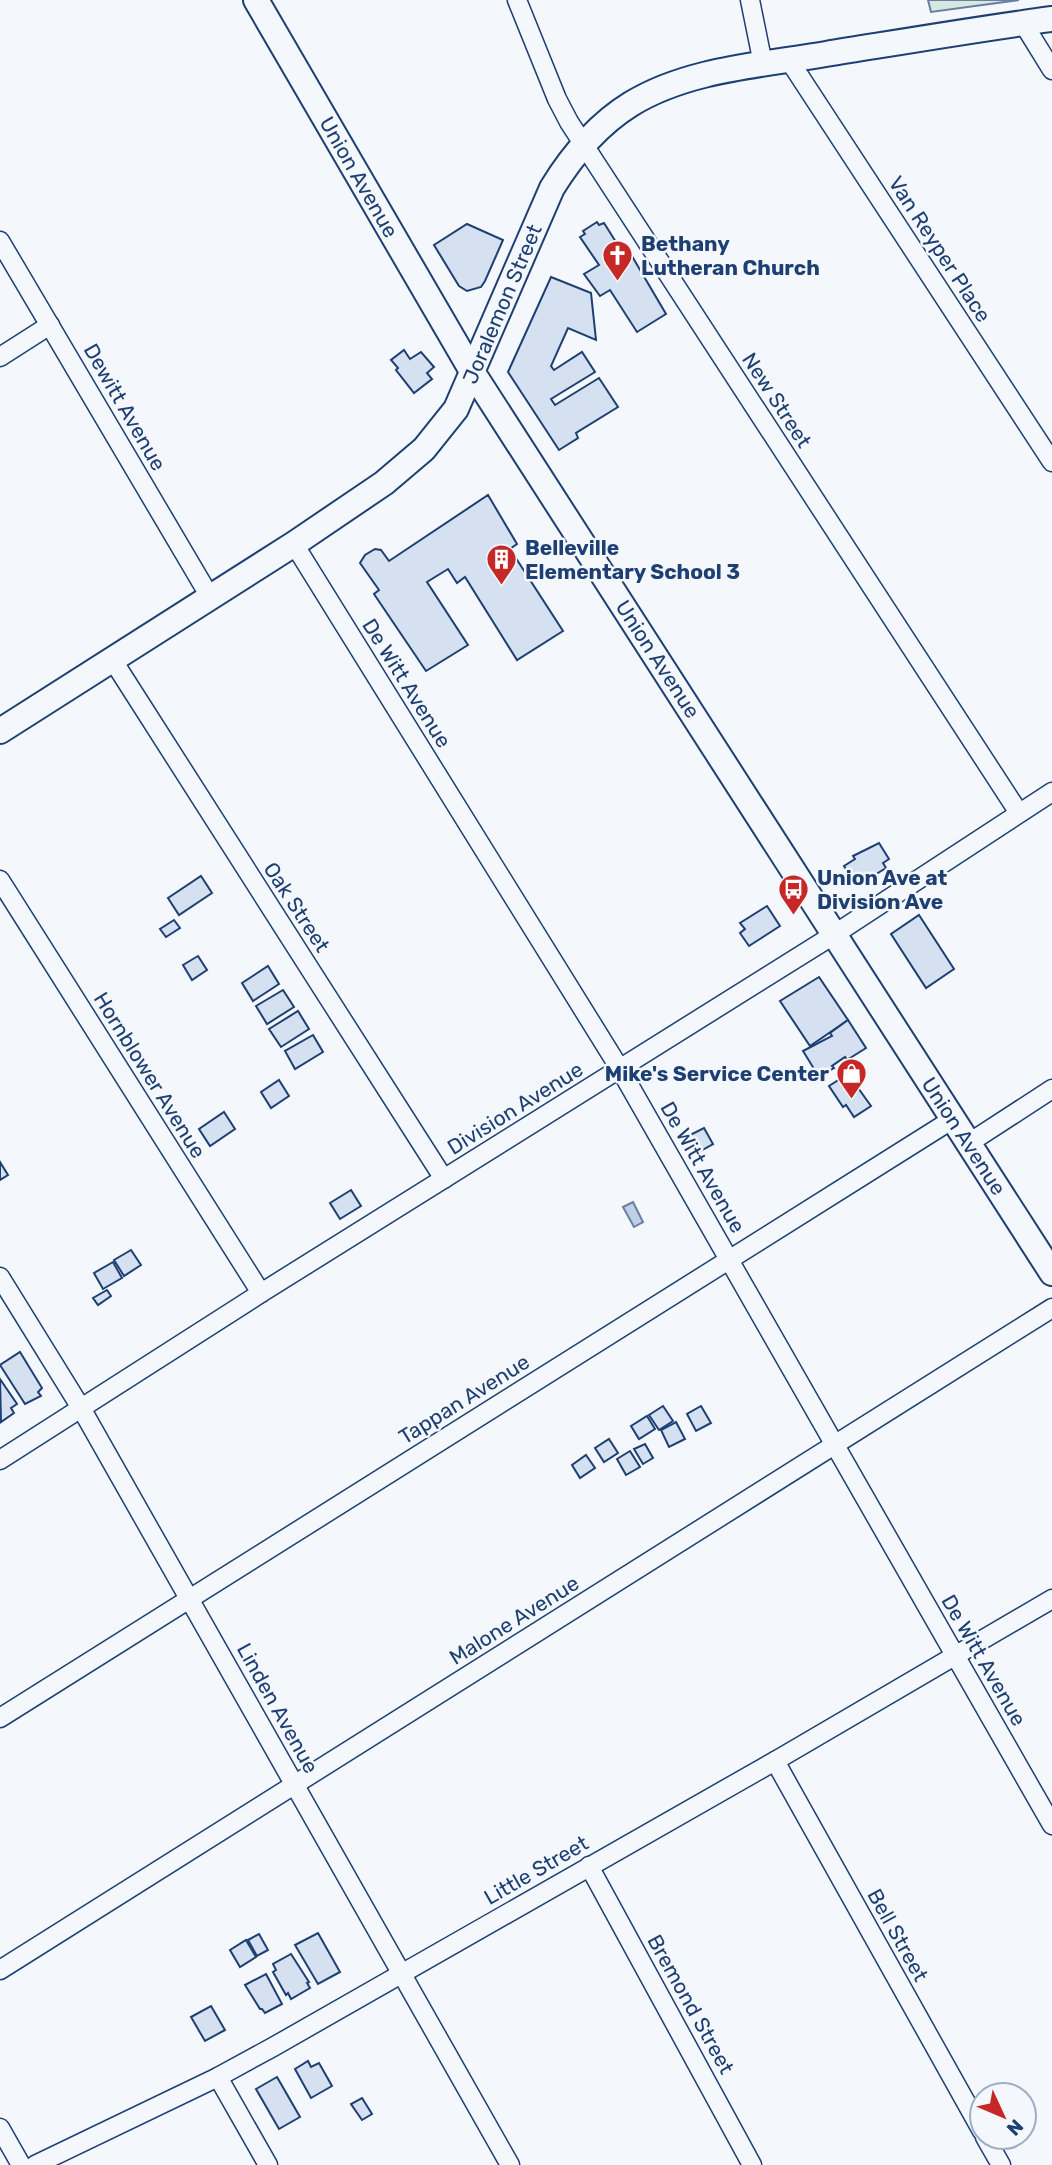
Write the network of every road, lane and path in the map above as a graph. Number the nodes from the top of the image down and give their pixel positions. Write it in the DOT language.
graph roads {
  1 [pos="256,0"];
  2 [pos="517,0"];
  3 [pos="750,0"];
  4 [pos="1052,19"];
  5 [pos="1023,23"];
  6 [pos="789,60"];
  7 [pos="763,64"];
  8 [pos="1052,70"];
  9 [pos="583,144"];
  10 [pos="0,241"];
  11 [pos="50,325"];
  12 [pos="0,357"];
  13 [pos="473,373"];
  14 [pos="1052,462"];
  15 [pos="294,544"];
  16 [pos="210,597"];
  17 [pos="112,659"];
  18 [pos="0,731"];
  19 [pos="1052,792"];
  20 [pos="1019,813"];
  21 [pos="0,880"];
  22 [pos="835,934"];
  23 [pos="620,1069"];
  24 [pos="1052,1089"];
  25 [pos="953,1119"];
  26 [pos="968,1143"];
  27 [pos="444,1179"];
  28 [pos="729,1258"];
  29 [pos="1052,1273"];
  30 [pos="0,1277"];
  31 [pos="261,1293"];
  32 [pos="1052,1308"];
  33 [pos="81,1408"];
  34 [pos="836,1446"];
  35 [pos="0,1460"];
  36 [pos="1052,1599"];
  37 [pos="190,1600"];
  38 [pos="955,1655"];
  39 [pos="0,1718"];
  40 [pos="775,1761"];
  41 [pos="295,1784"];
  42 [pos="1052,1825"];
  43 [pos="589,1866"];
  44 [pos="0,1970"];
  45 [pos="401,1975"];
  46 [pos="218,2077"];
  47 [pos="968,2106"];
  48 [pos="0,2128"];
  49 [pos="21,2165"];
  50 [pos="35,2165"];
  51 [pos="268,2165"];
  52 [pos="510,2165"];
  53 [pos="752,2165"];
  1 -- 13 [label="street, Union Avenue"];
  2 -- 9 [label="street, New Street"];
  3 -- 7 [label="street"];
  4 -- 5 [label="street, Joralemon Street"];
  5 -- 6 [label="street, Joralemon Street"];
  5 -- 8 [label="street"];
  6 -- 7 [label="street, Joralemon Street"];
  6 -- 14 [label="street, Van Reyper Place"];
  7 -- 9 [label="street, Joralemon Street"];
  9 -- 13 [label="street, Joralemon Street"];
  9 -- 20 [label="street, New Street"];
  10 -- 11 [label="street, Dewitt Avenue"];
  11 -- 12 [label="street"];
  11 -- 16 [label="street, Dewitt Avenue"];
  13 -- 15 [label="street, Joralemon Street"];
  13 -- 22 [label="street, Union Avenue"];
  15 -- 16 [label="street, Joralemon Street"];
  15 -- 23 [label="street, De Witt Avenue"];
  16 -- 17 [label="street, Joralemon Street"];
  17 -- 18 [label="street, Joralemon Street"];
  17 -- 27 [label="street, Oak Street"];
  19 -- 20 [label="street, Division Avenue"];
  20 -- 22 [label="street, Division Avenue"];
  21 -- 31 [label="street, Hornblower Avenue"];
  22 -- 23 [label="street, Division Avenue"];
  22 -- 25 [label="street, Union Avenue"];
  23 -- 27 [label="street, Division Avenue"];
  23 -- 28 [label="street, De Witt Avenue"];
  24 -- 26 [label="street"];
  25 -- 26 [label="street, Union Avenue"];
  25 -- 28 [label="street, Tappan Avenue"];
  26 -- 29 [label="street, Union Avenue"];
  27 -- 31 [label="street, Division Avenue"];
  28 -- 34 [label="street, De Witt Avenue"];
  28 -- 37 [label="street, Tappan Avenue"];
  30 -- 33 [label="street, Linden Avenue"];
  31 -- 33 [label="street, Division Avenue"];
  32 -- 34 [label="street, Malone Avenue"];
  33 -- 35 [label="street, Division Avenue"];
  33 -- 37 [label="street, Linden Avenue"];
  34 -- 38 [label="street, De Witt Avenue"];
  34 -- 41 [label="street, Malone Avenue"];
  36 -- 38 [label="street, Little Street"];
  37 -- 39 [label="street, Tappan Avenue"];
  37 -- 41 [label="street, Linden Avenue"];
  38 -- 40 [label="street, Little Street"];
  38 -- 42 [label="street, De Witt Avenue"];
  40 -- 43 [label="street, Little Street"];
  40 -- 47 [label="street, Bell Street"];
  41 -- 44 [label="street, Malone Avenue"];
  41 -- 45 [label="street, Linden Avenue"];
  43 -- 45 [label="street, Little Street"];
  43 -- 53 [label="street, Bremond Street"];
  45 -- 46 [label="street, Little Street"];
  45 -- 52 [label="street, Linden Avenue"];
  46 -- 50 [label="street, Little Street"];
  46 -- 51 [label="street"];
  48 -- 49 [label="street"];
}
